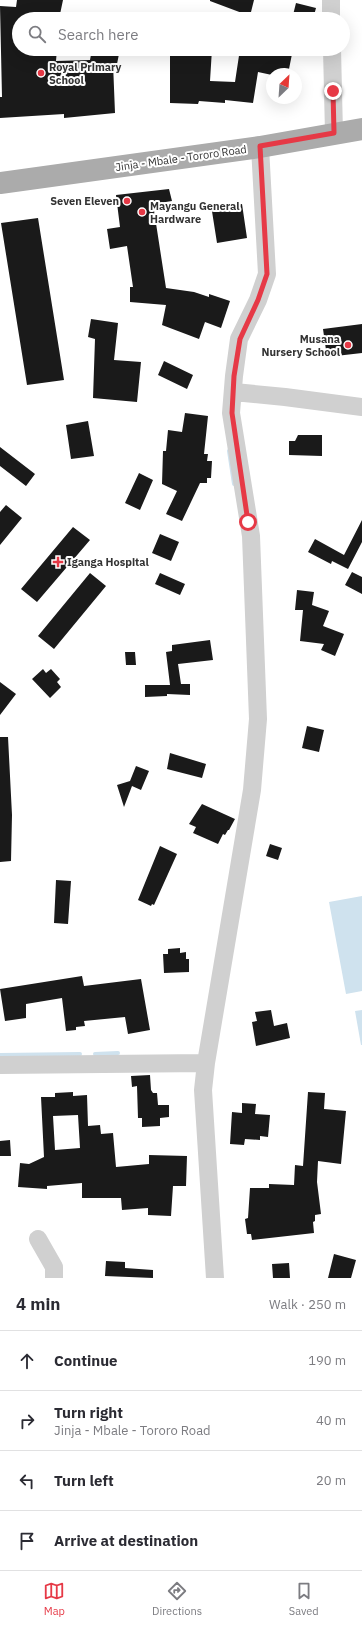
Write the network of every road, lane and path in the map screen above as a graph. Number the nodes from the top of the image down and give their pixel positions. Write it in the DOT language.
graph roads {
  1 [pos="331,0"];
  2 [pos="331,12"];
  3 [pos="332,56"];
  4 [pos="362,129"];
  5 [pos="334,133"];
  6 [pos="260,146"];
  7 [pos="0,183"];
  8 [pos="234,392"];
  9 [pos="362,407"];
  10 [pos="206,1063"];
  11 [pos="0,1064"];
  12 [pos="38,1239"];
  13 [pos="54,1278"];
  14 [pos="215,1278"];
  1 -- 2 [label="street"];
  3 -- 5 [label="street"];
  4 -- 5 [label="main road, Jinja - Mbale - Tororo Road"];
  5 -- 6 [label="main road, Jinja - Mbale - Tororo Road"];
  6 -- 7 [label="main road, Jinja - Mbale - Tororo Road"];
  6 -- 8 [label="street"];
  8 -- 9 [label="street"];
  8 -- 10 [label="street"];
  10 -- 11 [label="street"];
  10 -- 14 [label="street"];
  12 -- 13 [label="street"];
}
